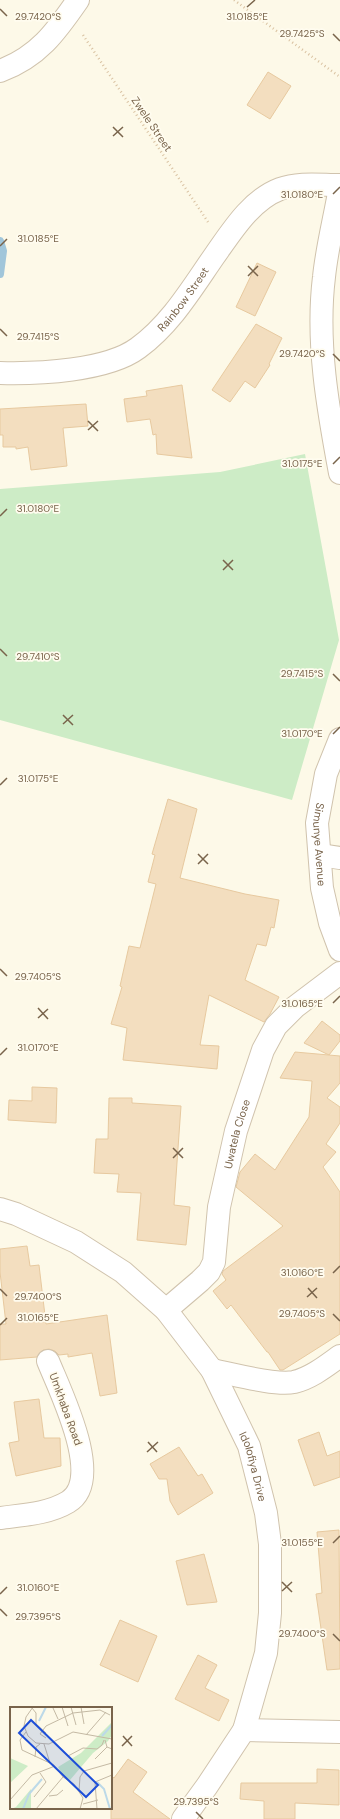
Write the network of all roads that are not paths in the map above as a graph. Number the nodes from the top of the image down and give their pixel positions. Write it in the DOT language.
graph roads {
  1 [pos="73,7"];
  2 [pos="0,72"];
  3 [pos="340,186"];
  4 [pos="0,373"];
  5 [pos="340,473"];
  6 [pos="340,740"];
  7 [pos="330,857"];
  8 [pos="340,950"];
  9 [pos="340,973"];
  10 [pos="0,1209"];
  11 [pos="166,1310"];
  12 [pos="340,1356"];
  13 [pos="48,1361"];
  14 [pos="212,1370"];
  15 [pos="0,1518"];
  16 [pos="244,1730"];
  17 [pos="340,1732"];
  18 [pos="183,1819"];
  1 -- 2 [label="street"];
  3 -- 4 [label="street, Rainbow Street"];
  3 -- 5 [label="street"];
  6 -- 7 [label="street, Simunye Avenue"];
  7 -- 8 [label="street, Simunye Avenue"];
  9 -- 11 [label="street, Uwatela Close"];
  10 -- 11 [label="street, Idolofiya Drive"];
  11 -- 14 [label="street, Idolofiya Drive"];
  12 -- 14 [label="street"];
  13 -- 15 [label="street, Umkhaba Road"];
  14 -- 16 [label="street, Idolofiya Drive"];
  16 -- 17 [label="street"];
  16 -- 18 [label="street, Idolofiya Drive"];
}
